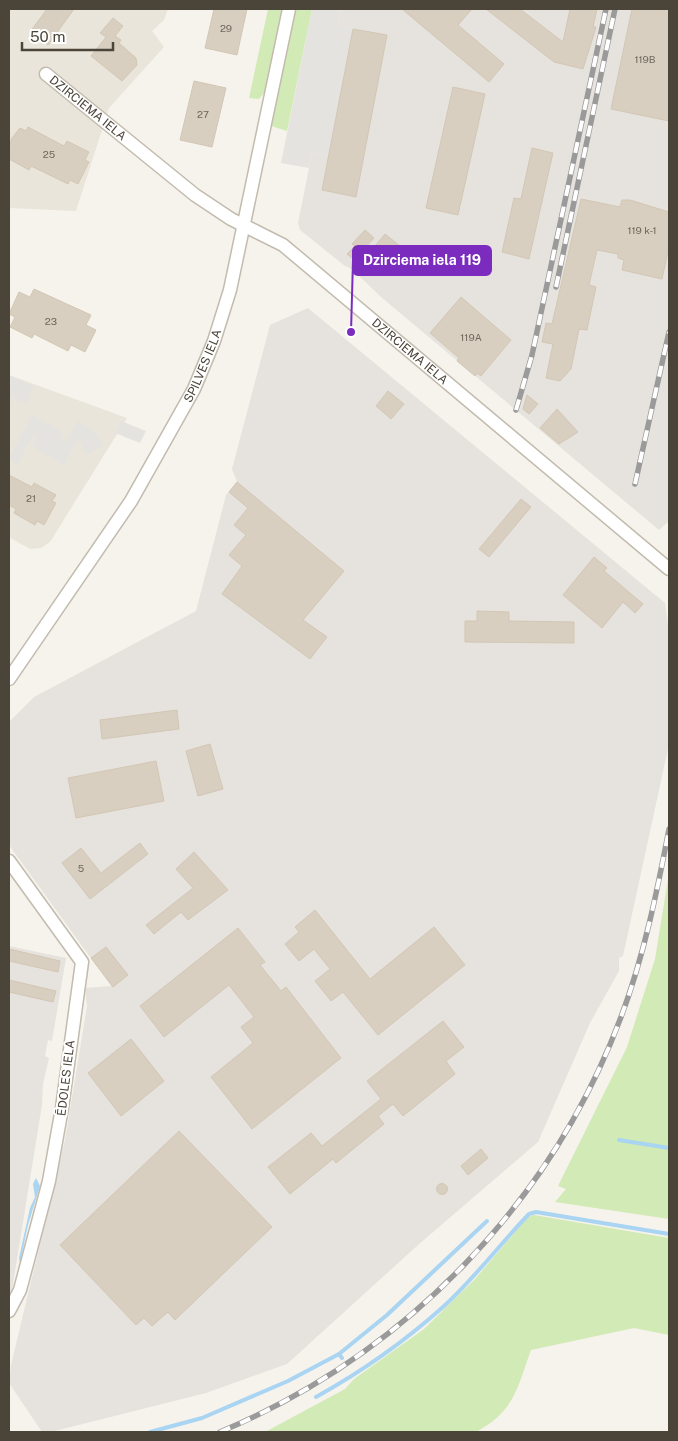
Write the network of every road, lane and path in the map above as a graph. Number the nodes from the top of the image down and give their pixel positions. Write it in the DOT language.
graph roads {
  1 [pos="290,9"];
  2 [pos="46,74"];
  3 [pos="245,227"];
  4 [pos="669,569"];
  5 [pos="9,679"];
  6 [pos="9,861"];
  7 [pos="9,1311"];
  1 -- 3 [label="street, SPILVES IELA"];
  2 -- 3 [label="street, DZIRCIEMA IELA"];
  3 -- 4 [label="street, DZIRCIEMA IELA"];
  3 -- 5 [label="street, SPILVES IELA"];
  6 -- 7 [label="street, ĒDOLES IELA"];
}
